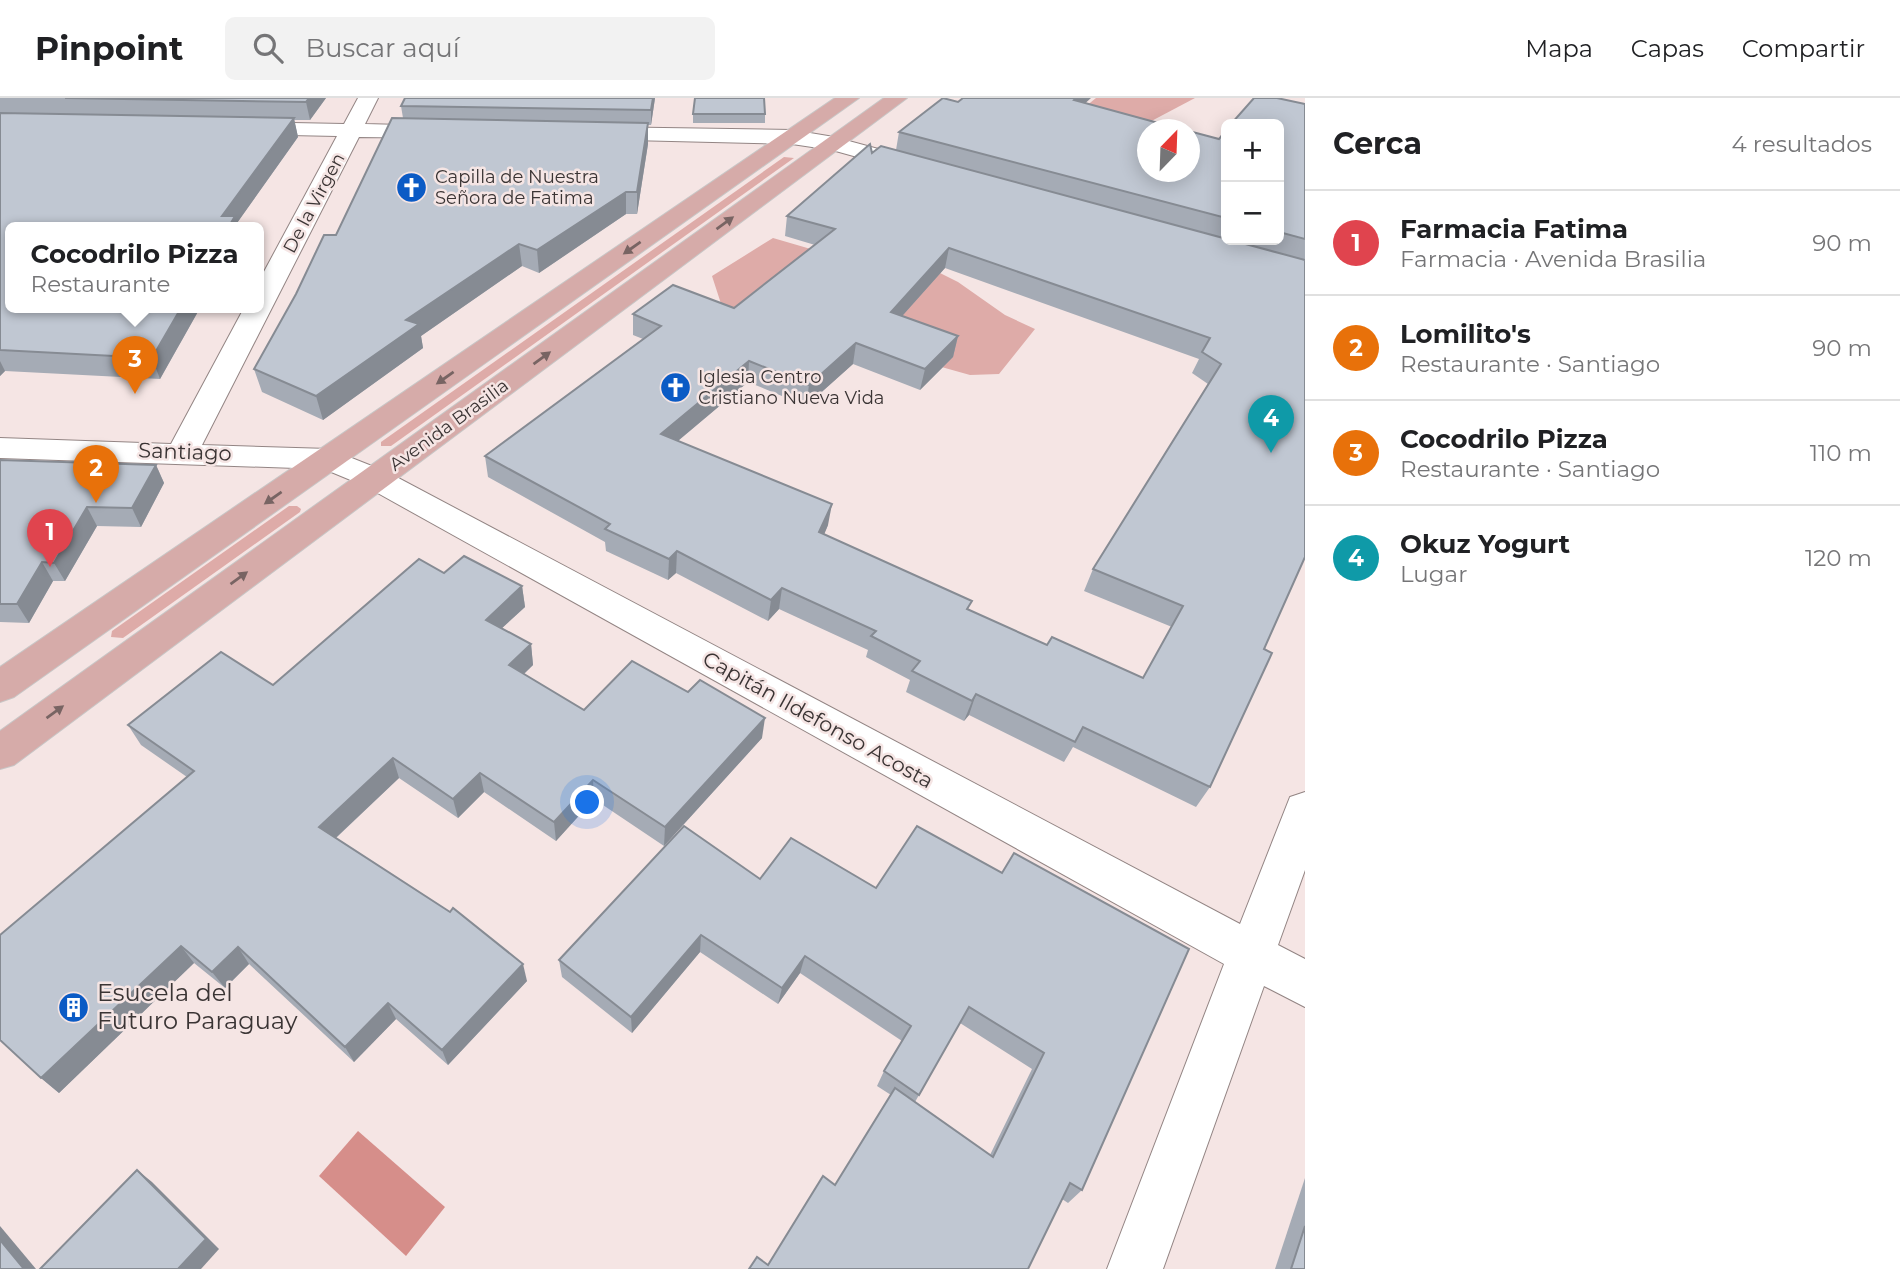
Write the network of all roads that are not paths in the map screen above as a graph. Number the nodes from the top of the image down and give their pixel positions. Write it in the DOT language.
graph roads {
  1 [pos="368,98"];
  2 [pos="849,98"];
  3 [pos="897,98"];
  4 [pos="216,128"];
  5 [pos="352,131"];
  6 [pos="462,132"];
  7 [pos="572,134"];
  8 [pos="792,137"];
  9 [pos="834,144"];
  10 [pos="928,170"];
  11 [pos="264,298"];
  12 [pos="256,313"];
  13 [pos="0,448"];
  14 [pos="183,451"];
  15 [pos="329,459"];
  16 [pos="376,479"];
  17 [pos="61,645"];
  18 [pos="101,679"];
  19 [pos="0,687"];
  20 [pos="0,753"];
  21 [pos="1305,810"];
  22 [pos="1250,956"];
  23 [pos="1305,984"];
  24 [pos="1135,1269"];
  1 -- 5 [label="street, De la Virgen"];
  2 -- 8 [label="main road, Avenida Brasilia"];
  3 -- 9 [label="main road, Avenida Brasilia"];
  4 -- 5 [label="street"];
  5 -- 6 [label="street"];
  5 -- 11 [label="street, De la Virgen"];
  7 -- 8 [label="street"];
  8 -- 9 [label="street"];
  8 -- 15 [label="main road, Avenida Brasilia, one-way"];
  9 -- 10 [label="street"];
  16 -- 9 [label="main road, Avenida Brasilia, one-way"];
  12 -- 14 [label="street, De la Virgen"];
  13 -- 14 [label="street, Santiago"];
  14 -- 15 [label="street, Santiago"];
  15 -- 16 [label="street, Capitán Ildefonso Acosta"];
  15 -- 17 [label="main road, Avenida Brasilia, one-way"];
  18 -- 16 [label="main road, Avenida Brasilia, one-way"];
  16 -- 22 [label="street, Capitán Ildefonso Acosta"];
  17 -- 18 [label="main road"];
  17 -- 19 [label="main road, Avenida Brasilia"];
  20 -- 18 [label="main road, Avenida Brasilia, one-way"];
  21 -- 22 [label="street"];
  22 -- 23 [label="street, Capitán Ildefonso Acosta"];
  22 -- 24 [label="street"];
}
